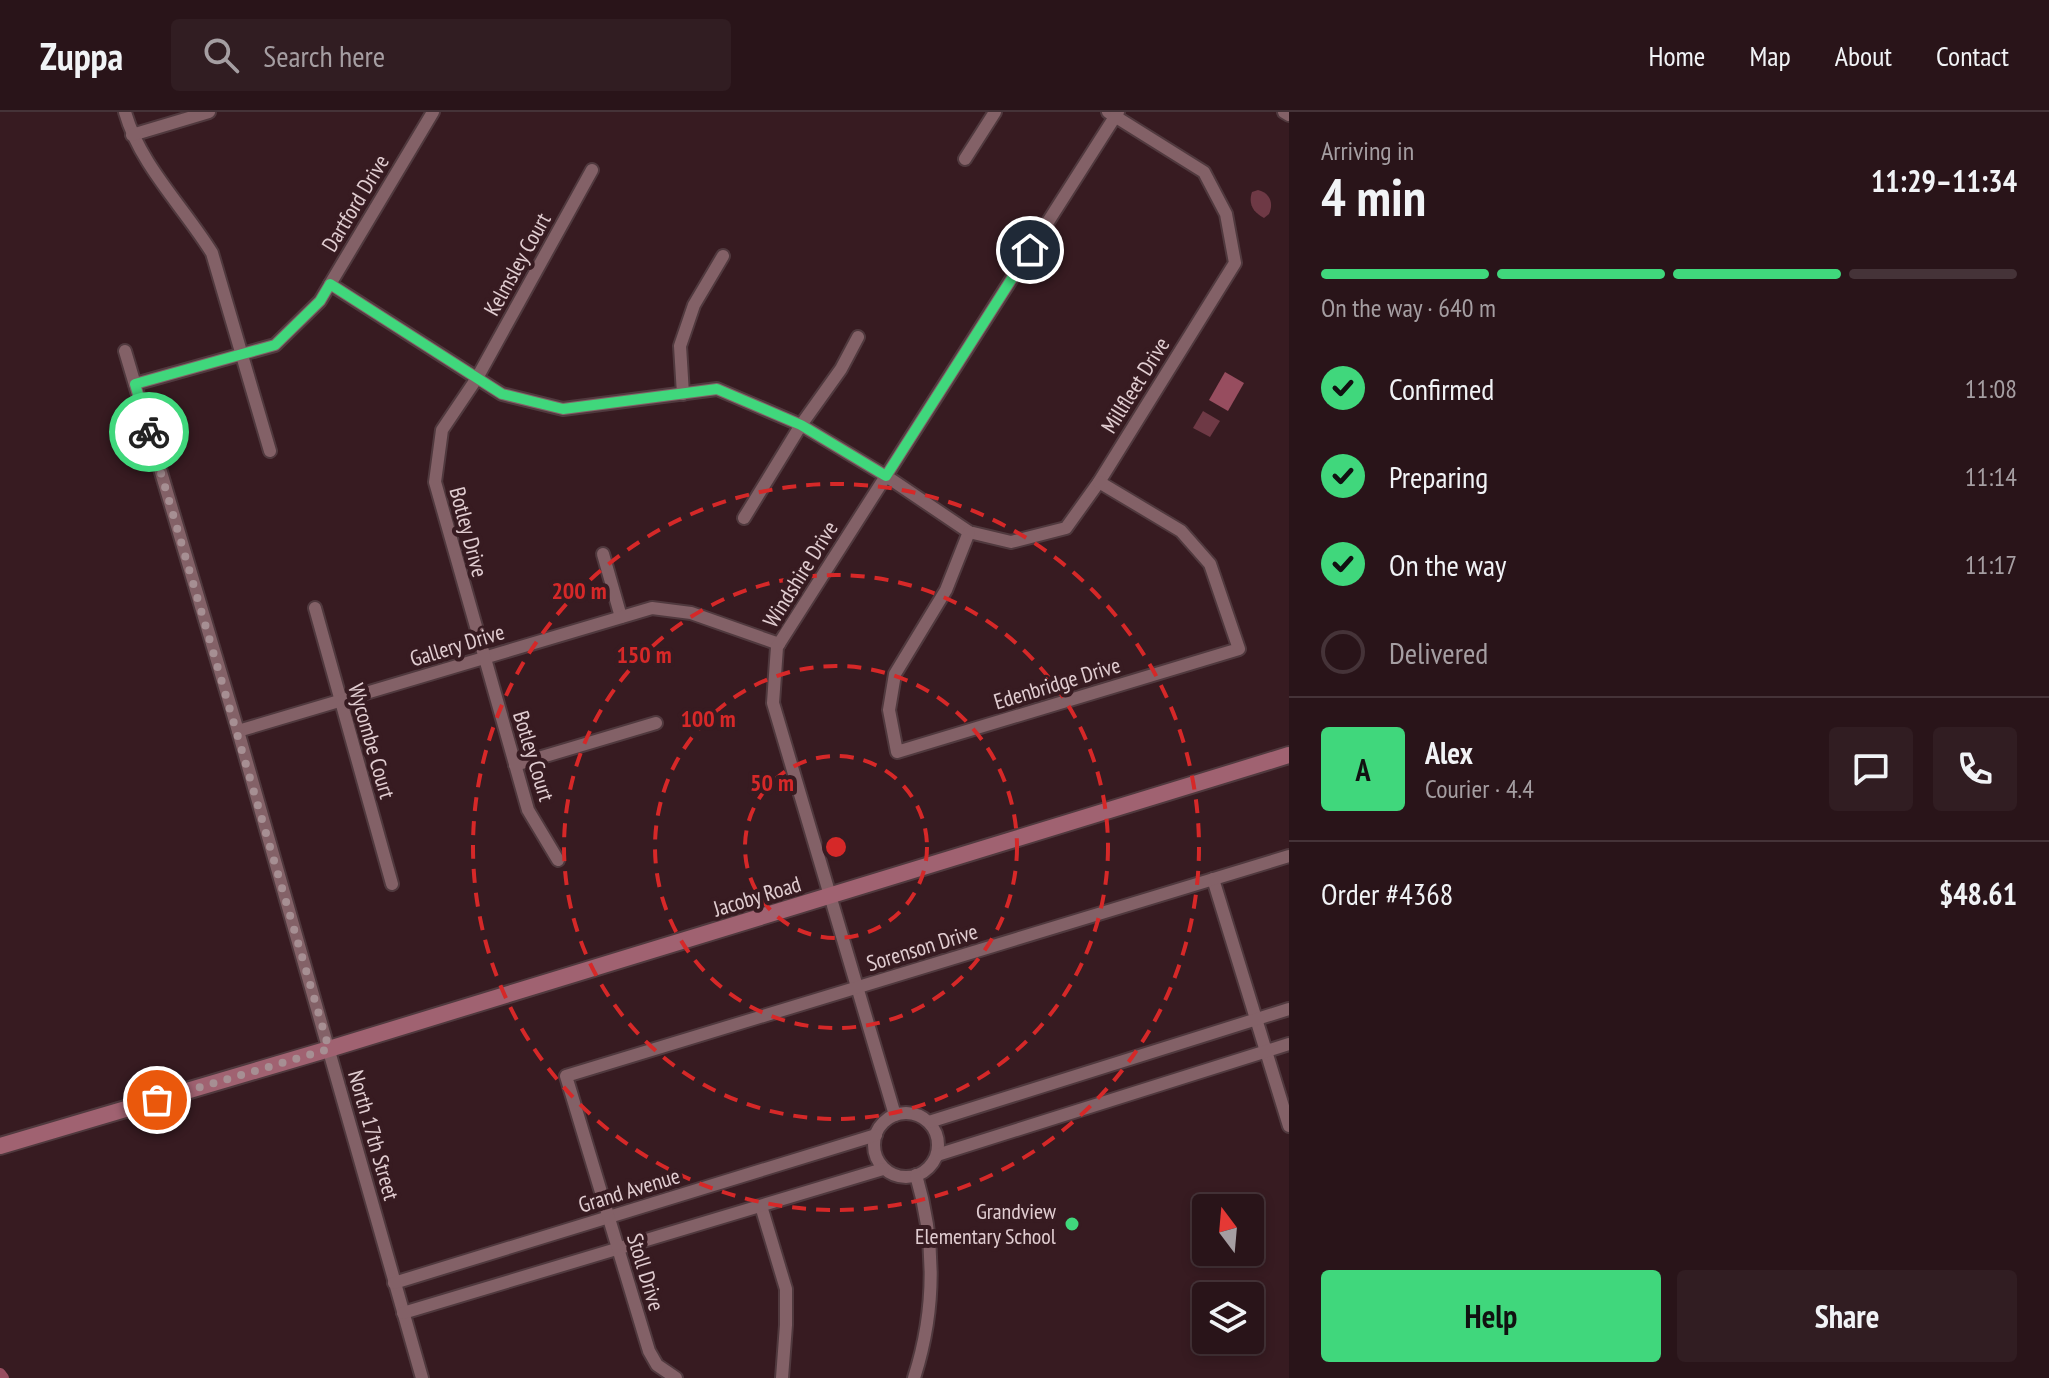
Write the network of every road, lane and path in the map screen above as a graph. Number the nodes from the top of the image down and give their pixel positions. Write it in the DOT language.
graph roads {
  1 [pos="125,112"];
  2 [pos="209,112"];
  3 [pos="433,112"];
  4 [pos="995,112"];
  5 [pos="1284,112"];
  6 [pos="1114,113"];
  7 [pos="1289,115"];
  8 [pos="132,135"];
  9 [pos="965,159"];
  10 [pos="592,170"];
  11 [pos="723,256"];
  12 [pos="330,284"];
  13 [pos="858,337"];
  14 [pos="125,351"];
  15 [pos="241,355"];
  16 [pos="477,378"];
  17 [pos="135,384"];
  18 [pos="683,394"];
  19 [pos="801,425"];
  20 [pos="270,451"];
  21 [pos="886,476"];
  22 [pos="1099,482"];
  23 [pos="744,518"];
  24 [pos="969,532"];
  25 [pos="603,554"];
  26 [pos="315,608"];
  27 [pos="621,617"];
  28 [pos="779,644"];
  29 [pos="483,658"];
  30 [pos="340,701"];
  31 [pos="656,723"];
  32 [pos="238,731"];
  33 [pos="1289,755"];
  34 [pos="515,765"];
  35 [pos="1289,856"];
  36 [pos="558,860"];
  37 [pos="1213,879"];
  38 [pos="392,884"];
  39 [pos="830,896"];
  40 [pos="858,987"];
  41 [pos="1289,1009"];
  42 [pos="1256,1019"];
  43 [pos="1289,1044"];
  44 [pos="329,1049"];
  45 [pos="1266,1051"];
  46 [pos="566,1076"];
  47 [pos="895,1115"];
  48 [pos="929,1122"];
  49 [pos="1289,1126"];
  50 [pos="876,1135"];
  51 [pos="0,1146"];
  52 [pos="937,1155"];
  53 [pos="883,1169"];
  54 [pos="916,1175"];
  55 [pos="761,1206"];
  56 [pos="608,1218"];
  57 [pos="618,1249"];
  58 [pos="394,1283"];
  59 [pos="403,1313"];
  60 [pos="422,1378"];
  61 [pos="676,1378"];
  62 [pos="782,1378"];
  63 [pos="914,1378"];
  1 -- 8 [label="street"];
  2 -- 8 [label="street"];
  3 -- 12 [label="street, Dartford Drive"];
  4 -- 9 [label="street"];
  5 -- 7 [label="street"];
  6 -- 21 [label="street, Windshire Drive"];
  6 -- 22 [label="street, Millfleet Drive"];
  8 -- 15 [label="street"];
  10 -- 16 [label="street, Kelmsley Court"];
  11 -- 18 [label="street"];
  12 -- 15 [label="street, Dartford Drive"];
  12 -- 16 [label="street, Millfleet Drive"];
  13 -- 19 [label="street"];
  14 -- 17 [label="street, North 17th Street"];
  15 -- 17 [label="street, Dartford Drive"];
  15 -- 20 [label="street"];
  16 -- 18 [label="street, Millfleet Drive"];
  16 -- 29 [label="street, Botley Drive"];
  17 -- 32 [label="street, North 17th Street"];
  18 -- 19 [label="street, Millfleet Drive"];
  19 -- 21 [label="street, Millfleet Drive"];
  19 -- 23 [label="street"];
  21 -- 24 [label="street, Millfleet Drive"];
  21 -- 28 [label="street, Windshire Drive"];
  22 -- 24 [label="street, Millfleet Drive"];
  22 -- 24 [label="street, Edenbridge Drive"];
  25 -- 27 [label="street"];
  26 -- 30 [label="street, Wycombe Court"];
  27 -- 28 [label="street, Gallery Drive"];
  27 -- 29 [label="street, Gallery Drive"];
  28 -- 39 [label="street, Windshire Drive"];
  29 -- 30 [label="street, Gallery Drive"];
  29 -- 34 [label="street, Botley Court"];
  30 -- 32 [label="street, Gallery Drive"];
  30 -- 38 [label="street, Wycombe Court"];
  31 -- 34 [label="street"];
  32 -- 44 [label="street, North 17th Street"];
  33 -- 39 [label="street, Jacoby Road"];
  34 -- 36 [label="street, Botley Court"];
  35 -- 37 [label="street, Sorenson Drive"];
  37 -- 40 [label="street, Sorenson Drive"];
  37 -- 42 [label="street"];
  39 -- 40 [label="street, Windshire Drive"];
  39 -- 44 [label="street, Jacoby Road"];
  40 -- 46 [label="street, Sorenson Drive"];
  40 -- 47 [label="street, Windshire Drive"];
  41 -- 42 [label="street"];
  42 -- 45 [label="street"];
  42 -- 48 [label="street"];
  43 -- 45 [label="street"];
  44 -- 51 [label="street, Jacoby Road"];
  44 -- 58 [label="street, North 17th Street"];
  45 -- 49 [label="street"];
  45 -- 52 [label="street"];
  46 -- 56 [label="street, Stoll Drive"];
  47 -- 48 [label="street"];
  47 -- 50 [label="street"];
  48 -- 52 [label="street"];
  50 -- 53 [label="street"];
  50 -- 56 [label="street, Grand Avenue"];
  52 -- 54 [label="street"];
  53 -- 54 [label="street"];
  53 -- 55 [label="street"];
  54 -- 63 [label="street"];
  55 -- 57 [label="street"];
  55 -- 62 [label="street"];
  56 -- 57 [label="street, Stoll Drive"];
  56 -- 58 [label="street, Grand Avenue"];
  57 -- 59 [label="street"];
  57 -- 61 [label="street, Stoll Drive"];
  58 -- 59 [label="street, North 17th Street"];
  59 -- 60 [label="street, North 17th Street"];
}
